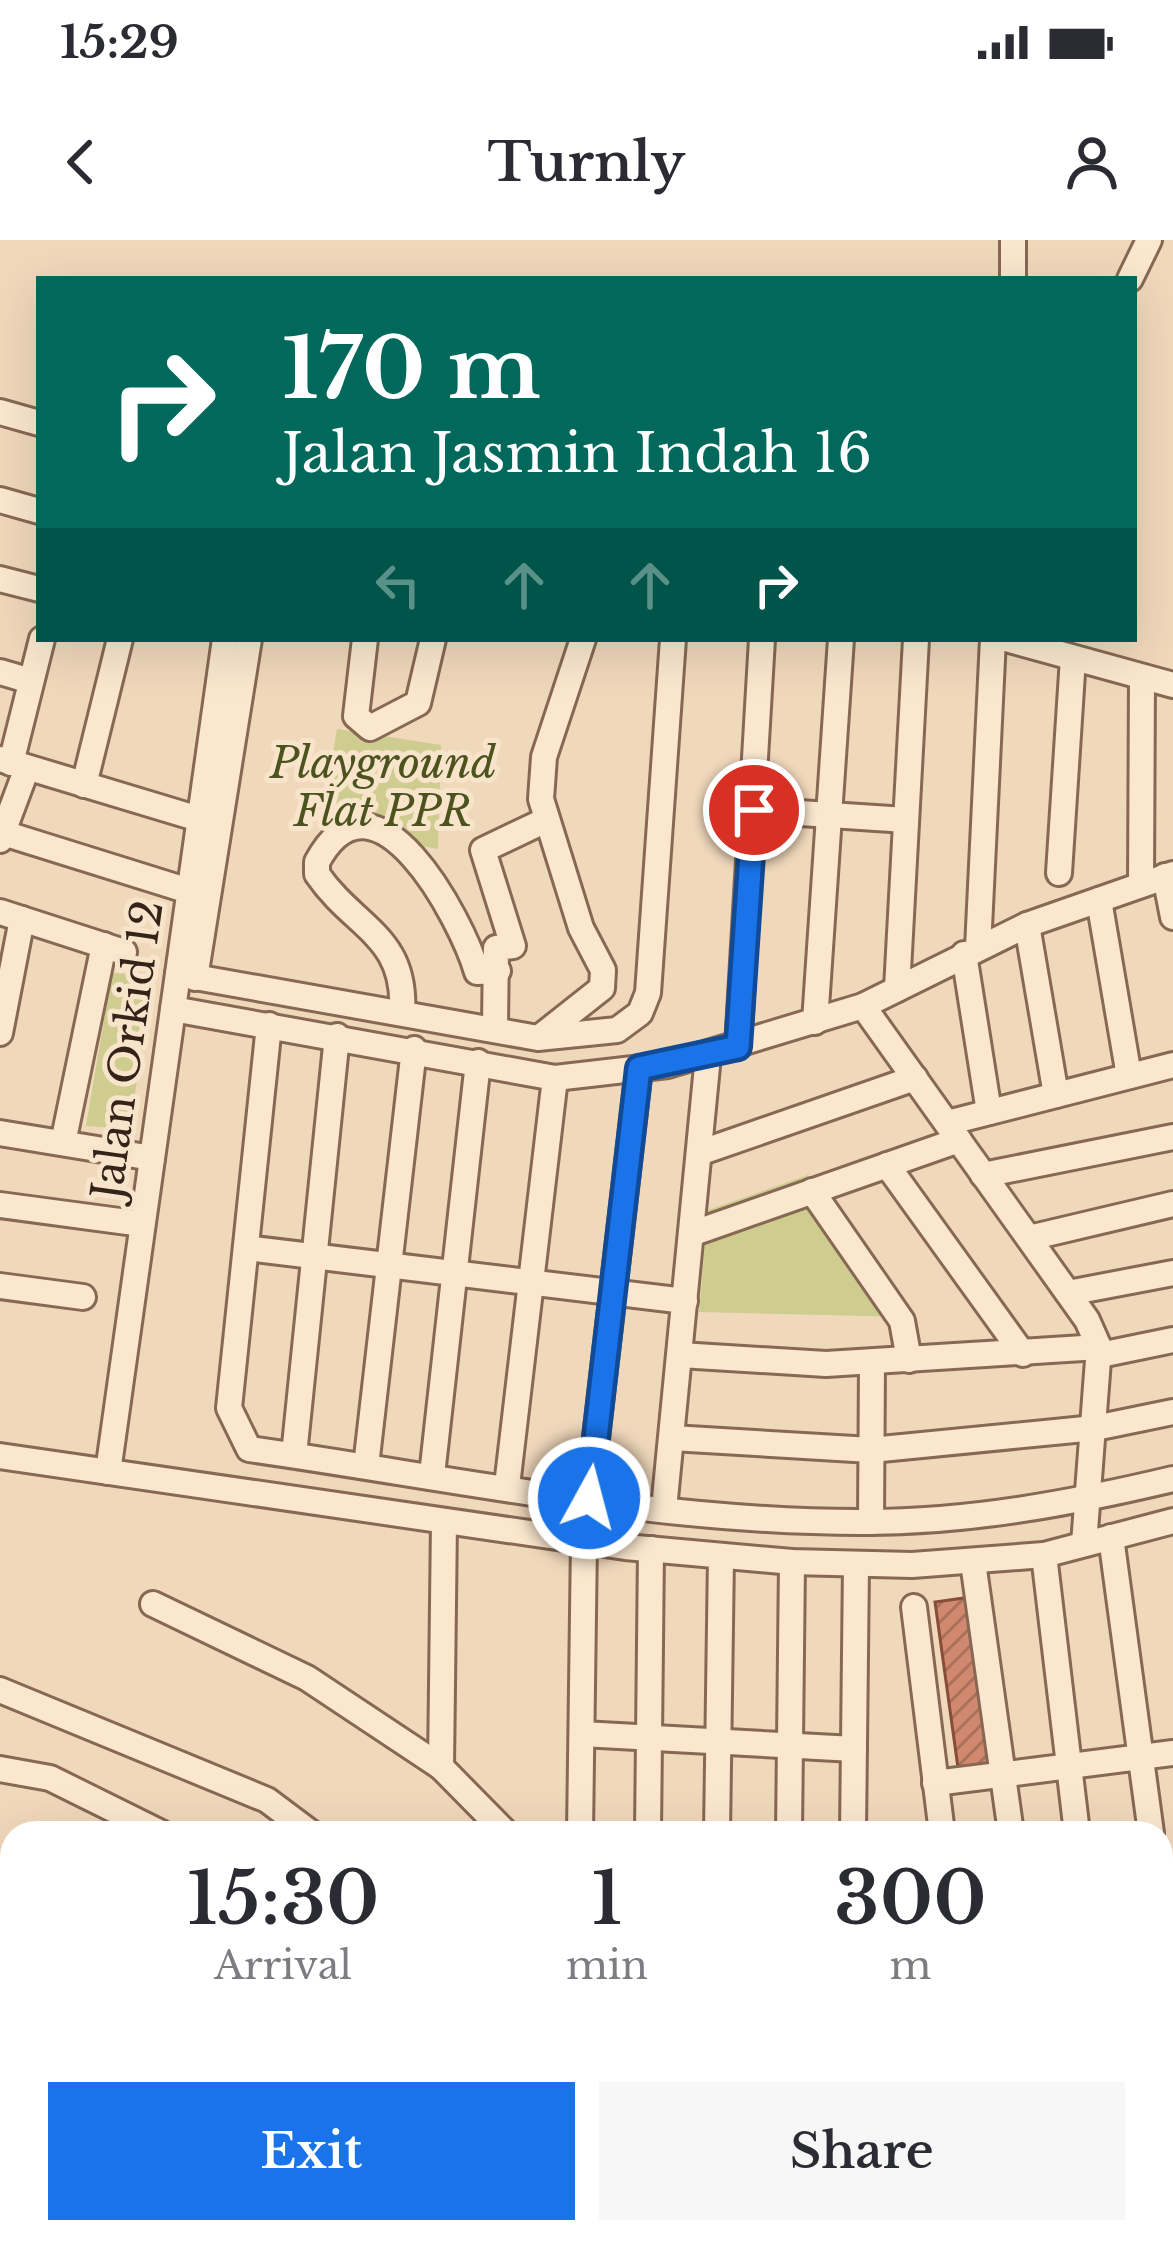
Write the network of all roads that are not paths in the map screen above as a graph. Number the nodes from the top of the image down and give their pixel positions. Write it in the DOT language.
graph roads {
  1 [pos="1012,240"];
  2 [pos="1149,240"];
  3 [pos="1013,276"];
  4 [pos="1131,276"];
  5 [pos="0,412"];
  6 [pos="36,422"];
  7 [pos="0,500"];
  8 [pos="36,510"];
  9 [pos="0,579"];
  10 [pos="36,588"];
  11 [pos="40,642"];
  12 [pos="119,642"];
  13 [pos="225,642"];
  14 [pos="248,642"];
  15 [pos="364,642"];
  16 [pos="432,642"];
  17 [pos="582,642"];
  18 [pos="673,642"];
  19 [pos="762,642"];
  20 [pos="841,642"];
  21 [pos="916,642"];
  22 [pos="993,642"];
  23 [pos="1017,642"];
  24 [pos="1073,658"];
  25 [pos="0,672"];
  26 [pos="1142,677"];
  27 [pos="31,681"];
  28 [pos="1173,686"];
  29 [pos="13,763"];
  30 [pos="216,779"];
  31 [pos="85,785"];
  32 [pos="754,810"];
  33 [pos="829,815"];
  34 [pos="200,819"];
  35 [pos="546,820"];
  36 [pos="906,820"];
  37 [pos="1,835"];
  38 [pos="1059,873"];
  39 [pos="1160,878"];
  40 [pos="189,891"];
  41 [pos="1100,900"];
  42 [pos="11,915"];
  43 [pos="1173,916"];
  44 [pos="1027,925"];
  45 [pos="971,951"];
  46 [pos="498,971"];
  47 [pos="186,976"];
  48 [pos="897,988"];
  49 [pos="863,1006"];
  50 [pos="173,1009"];
  51 [pos="402,1013"];
  52 [pos="815,1022"];
  53 [pos="268,1025"];
  54 [pos="495,1026"];
  55 [pos="0,1033"];
  56 [pos="337,1036"];
  57 [pos="538,1038"];
  58 [pos="738,1047"];
  59 [pos="414,1049"];
  60 [pos="708,1056"];
  61 [pos="478,1062"];
  62 [pos="1173,1065"];
  63 [pos="639,1068"];
  64 [pos="1129,1076"];
  65 [pos="555,1078"];
  66 [pos="915,1078"];
  67 [pos="1057,1095"];
  68 [pos="989,1112"];
  69 [pos="953,1132"];
  70 [pos="0,1133"];
  71 [pos="1173,1137"];
  72 [pos="63,1143"];
  73 [pos="699,1154"];
  74 [pos="152,1158"];
  75 [pos="887,1165"];
  76 [pos="983,1175"];
  77 [pos="812,1191"];
  78 [pos="1173,1204"];
  79 [pos="0,1205"];
  80 [pos="142,1224"];
  81 [pos="691,1234"];
  82 [pos="1029,1238"];
  83 [pos="246,1248"];
  84 [pos="313,1256"];
  85 [pos="388,1265"];
  86 [pos="456,1273"];
  87 [pos="1173,1273"];
  88 [pos="531,1282"];
  89 [pos="0,1286"];
  90 [pos="613,1292"];
  91 [pos="1068,1293"];
  92 [pos="82,1297"];
  93 [pos="685,1301"];
  94 [pos="1173,1340"];
  95 [pos="1099,1351"];
  96 [pos="1023,1354"];
  97 [pos="680,1355"];
  98 [pos="909,1360"];
  99 [pos="872,1362"];
  100 [pos="1173,1412"];
  101 [pos="1095,1428"];
  102 [pos="671,1438"];
  103 [pos="871,1450"];
  104 [pos="294,1455"];
  105 [pos="0,1456"];
  106 [pos="365,1466"];
  107 [pos="108,1472"];
  108 [pos="432,1475"];
  109 [pos="1173,1480"];
  110 [pos="507,1486"];
  111 [pos="589,1498"];
  112 [pos="1088,1499"];
  113 [pos="664,1509"];
  114 [pos="1173,1521"];
  115 [pos="444,1522"];
  116 [pos="871,1522"];
  117 [pos="1111,1537"];
  118 [pos="584,1541"];
  119 [pos="1084,1544"];
  120 [pos="651,1550"];
  121 [pos="1044,1555"];
  122 [pos="721,1556"];
  123 [pos="792,1562"];
  124 [pos="973,1562"];
  125 [pos="856,1565"];
  126 [pos="153,1604"];
  127 [pos="914,1607"];
  128 [pos="0,1690"];
  129 [pos="583,1734"];
  130 [pos="649,1738"];
  131 [pos="718,1741"];
  132 [pos="790,1745"];
  133 [pos="854,1749"];
  134 [pos="1173,1753"];
  135 [pos="1141,1757"];
  136 [pos="1069,1766"];
  137 [pos="441,1767"];
  138 [pos="0,1769"];
  139 [pos="1003,1775"];
  140 [pos="935,1784"];
  141 [pos="137,1821"];
  142 [pos="295,1821"];
  143 [pos="494,1821"];
  144 [pos="580,1821"];
  145 [pos="647,1821"];
  146 [pos="717,1821"];
  147 [pos="788,1821"];
  148 [pos="854,1821"];
  149 [pos="940,1821"];
  150 [pos="1010,1821"];
  151 [pos="1076,1821"];
  152 [pos="1149,1821"];
  1 -- 3 [label="street"];
  2 -- 4 [label="street"];
  5 -- 6 [label="street"];
  7 -- 8 [label="street"];
  9 -- 10 [label="street"];
  11 -- 27 [label="street"];
  12 -- 31 [label="street"];
  13 -- 30 [label="street, Jalan Orkid 12"];
  14 -- 30 [label="street"];
  15 -- 16 [label="street"];
  17 -- 35 [label="street"];
  18 -- 57 [label="street"];
  19 -- 32 [label="street"];
  20 -- 33 [label="street"];
  21 -- 36 [label="street"];
  22 -- 45 [label="street"];
  23 -- 24 [label="street"];
  24 -- 26 [label="street"];
  24 -- 38 [label="street"];
  25 -- 27 [label="street"];
  26 -- 28 [label="street"];
  26 -- 39 [label="street"];
  27 -- 29 [label="street"];
  29 -- 31 [label="street"];
  29 -- 37 [label="street"];
  30 -- 34 [label="street, Jalan Orkid 12"];
  30 -- 47 [label="street"];
  31 -- 34 [label="street"];
  32 -- 33 [label="street"];
  32 -- 58 [label="street"];
  33 -- 36 [label="street"];
  33 -- 52 [label="street"];
  34 -- 40 [label="street, Jalan Orkid 12"];
  35 -- 46 [label="street"];
  35 -- 57 [label="street"];
  36 -- 48 [label="street"];
  37 -- 40 [label="street"];
  39 -- 41 [label="street"];
  39 -- 43 [label="street"];
  40 -- 47 [label="street, Jalan Orkid 12"];
  41 -- 44 [label="street"];
  41 -- 64 [label="street"];
  42 -- 55 [label="street"];
  42 -- 72 [label="street"];
  44 -- 45 [label="street"];
  44 -- 67 [label="street"];
  45 -- 48 [label="street"];
  45 -- 68 [label="street"];
  46 -- 51 [label="street"];
  46 -- 54 [label="street"];
  47 -- 50 [label="street, Jalan Orkid 12"];
  47 -- 51 [label="street"];
  48 -- 49 [label="street"];
  49 -- 52 [label="street"];
  49 -- 66 [label="street"];
  50 -- 53 [label="street"];
  50 -- 74 [label="street, Jalan Orkid 12"];
  51 -- 54 [label="street"];
  52 -- 58 [label="street"];
  53 -- 56 [label="street"];
  53 -- 83 [label="street"];
  54 -- 57 [label="street"];
  56 -- 59 [label="street"];
  56 -- 84 [label="street"];
  58 -- 60 [label="street"];
  59 -- 61 [label="street"];
  59 -- 85 [label="street"];
  60 -- 63 [label="street"];
  60 -- 73 [label="street"];
  61 -- 65 [label="street"];
  61 -- 86 [label="street"];
  62 -- 64 [label="street"];
  63 -- 65 [label="street"];
  63 -- 90 [label="street"];
  64 -- 67 [label="street"];
  65 -- 88 [label="street"];
  66 -- 69 [label="street"];
  66 -- 73 [label="street"];
  67 -- 68 [label="street"];
  68 -- 69 [label="street"];
  69 -- 75 [label="street"];
  69 -- 76 [label="street"];
  70 -- 72 [label="street"];
  71 -- 76 [label="street"];
  72 -- 74 [label="street"];
  73 -- 81 [label="street"];
  74 -- 80 [label="street, Jalan Orkid 12"];
  75 -- 77 [label="street"];
  75 -- 96 [label="street"];
  76 -- 82 [label="street"];
  77 -- 81 [label="street"];
  77 -- 98 [label="street"];
  78 -- 82 [label="street"];
  79 -- 80 [label="street"];
  80 -- 107 [label="street, Jalan Orkid 12"];
  81 -- 93 [label="street"];
  82 -- 91 [label="street"];
  83 -- 84 [label="street"];
  83 -- 104 [label="street"];
  84 -- 85 [label="street"];
  84 -- 104 [label="street"];
  85 -- 86 [label="street"];
  85 -- 106 [label="street"];
  86 -- 88 [label="street"];
  86 -- 108 [label="street"];
  87 -- 91 [label="street"];
  88 -- 90 [label="street"];
  88 -- 110 [label="street"];
  89 -- 92 [label="street"];
  90 -- 93 [label="street"];
  90 -- 111 [label="street"];
  91 -- 95 [label="street"];
  93 -- 97 [label="street"];
  94 -- 95 [label="street"];
  95 -- 96 [label="street"];
  95 -- 101 [label="street"];
  96 -- 98 [label="street"];
  97 -- 99 [label="street"];
  97 -- 102 [label="street"];
  98 -- 99 [label="street"];
  99 -- 103 [label="street"];
  100 -- 101 [label="street"];
  101 -- 103 [label="street"];
  101 -- 112 [label="street"];
  102 -- 103 [label="street"];
  102 -- 113 [label="street"];
  103 -- 116 [label="street"];
  104 -- 106 [label="street"];
  105 -- 107 [label="street"];
  106 -- 108 [label="street"];
  107 -- 115 [label="street"];
  108 -- 110 [label="street"];
  109 -- 112 [label="street"];
  110 -- 111 [label="street"];
  111 -- 113 [label="street"];
  112 -- 116 [label="street"];
  112 -- 119 [label="street"];
  113 -- 116 [label="street"];
  114 -- 117 [label="street"];
  115 -- 118 [label="street"];
  115 -- 137 [label="street"];
  117 -- 119 [label="street"];
  117 -- 135 [label="street"];
  118 -- 120 [label="street"];
  118 -- 129 [label="street"];
  119 -- 121 [label="street"];
  120 -- 122 [label="street"];
  120 -- 130 [label="street"];
  121 -- 124 [label="street"];
  121 -- 136 [label="street"];
  122 -- 123 [label="street"];
  122 -- 131 [label="street"];
  123 -- 125 [label="street"];
  123 -- 132 [label="street"];
  124 -- 125 [label="street"];
  124 -- 139 [label="street"];
  125 -- 133 [label="street"];
  126 -- 137 [label="street"];
  127 -- 140 [label="street"];
  128 -- 142 [label="street"];
  129 -- 130 [label="street"];
  129 -- 144 [label="street"];
  130 -- 131 [label="street"];
  130 -- 145 [label="street"];
  131 -- 132 [label="street"];
  131 -- 146 [label="street"];
  132 -- 133 [label="street"];
  132 -- 147 [label="street"];
  133 -- 148 [label="street"];
  134 -- 135 [label="street"];
  135 -- 136 [label="street"];
  135 -- 152 [label="street"];
  136 -- 139 [label="street"];
  136 -- 151 [label="street"];
  137 -- 143 [label="street"];
  138 -- 141 [label="street"];
  139 -- 140 [label="street"];
  139 -- 150 [label="street"];
  140 -- 149 [label="street"];
}
